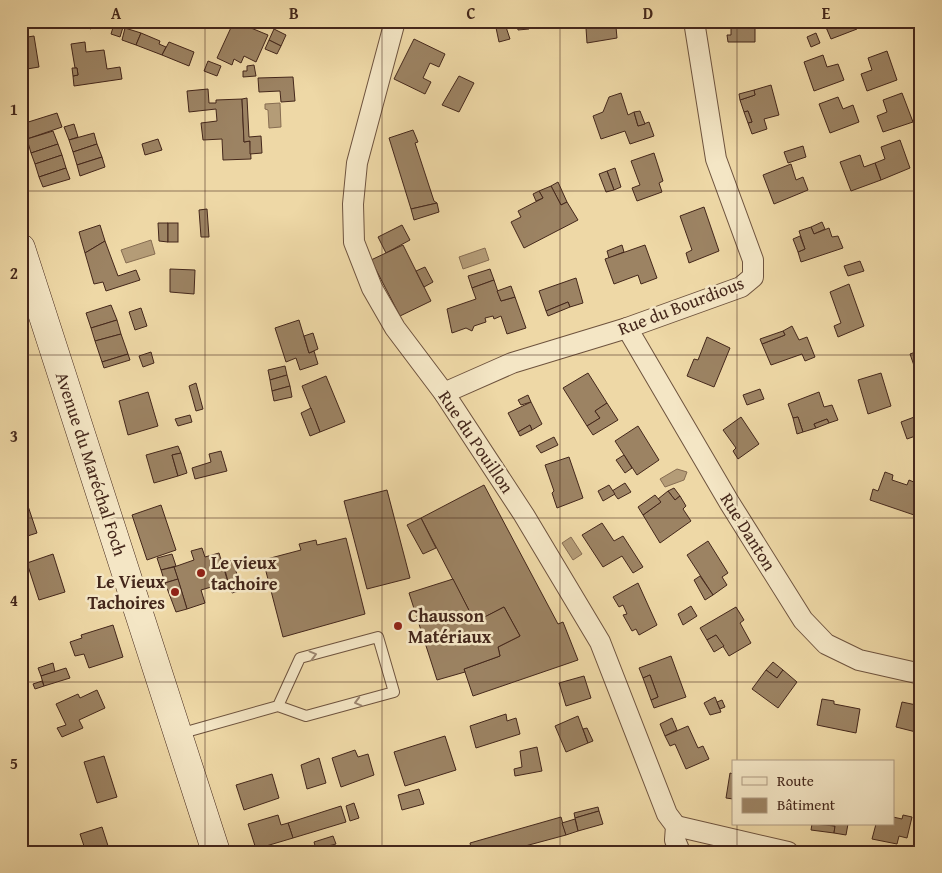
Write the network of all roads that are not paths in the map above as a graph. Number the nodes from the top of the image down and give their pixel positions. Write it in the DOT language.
graph roads {
  1 [pos="395,21"];
  2 [pos="694,21"];
  3 [pos="21,248"];
  4 [pos="627,328"];
  5 [pos="444,393"];
  6 [pos="921,674"];
  7 [pos="278,706"];
  8 [pos="178,734"];
  9 [pos="676,826"];
  10 [pos="216,852"];
  11 [pos="680,852"];
  12 [pos="788,852"];
  1 -- 5 [label="street, Rue du Pouillon"];
  2 -- 4 [label="street, Rue du Bourdious"];
  3 -- 8 [label="main road, Avenue du Maréchal Foch"];
  4 -- 5 [label="street, Rue du Bourdious"];
  4 -- 6 [label="street, Rue Danton"];
  5 -- 9 [label="street, Rue du Pouillon"];
  7 -- 7 [label="lane, one-way"];
  7 -- 8 [label="lane"];
  8 -- 10 [label="main road, Avenue du Maréchal Foch"];
  9 -- 11 [label="street, Rue du Pouillon"];
  9 -- 12 [label="street"];
}
